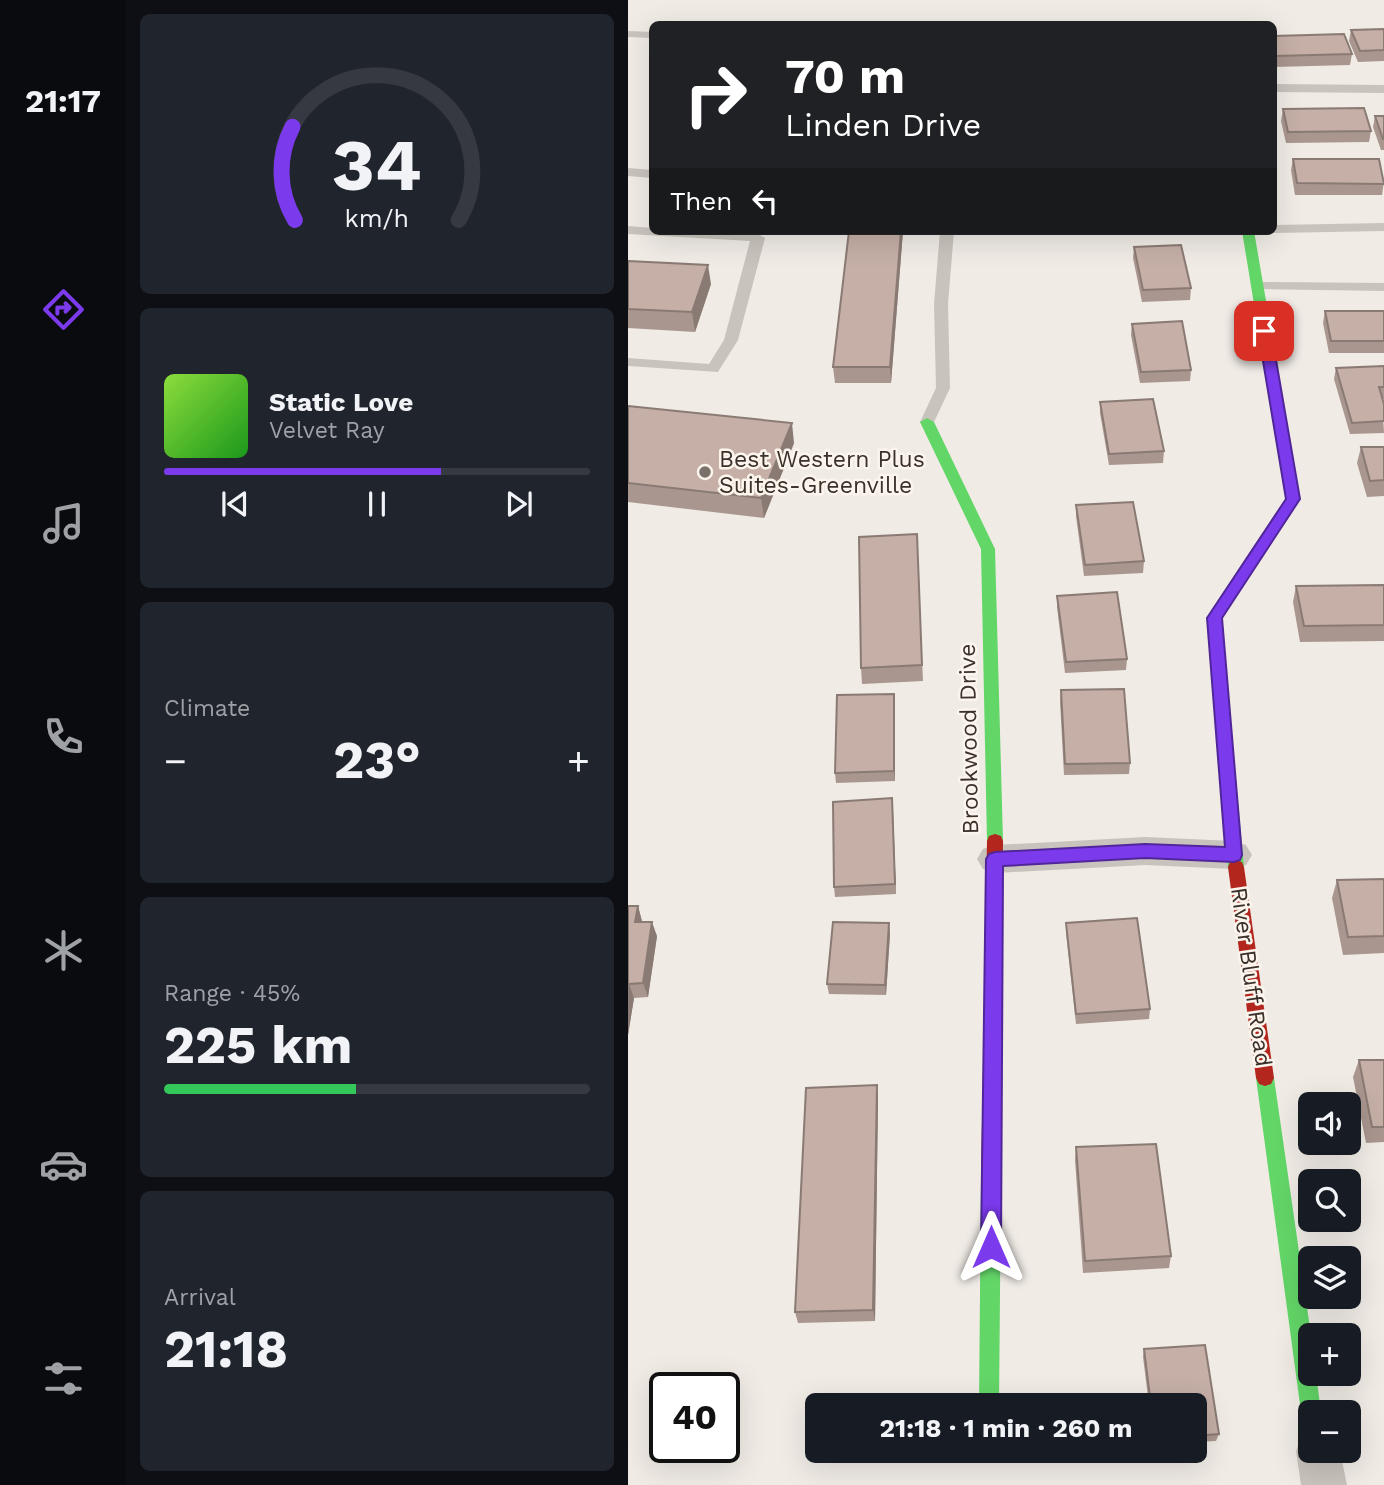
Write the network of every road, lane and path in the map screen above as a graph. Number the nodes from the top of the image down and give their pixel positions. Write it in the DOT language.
graph roads {
  1 [pos="628,34"];
  2 [pos="649,36"];
  3 [pos="1277,88"];
  4 [pos="1384,89"];
  5 [pos="628,172"];
  6 [pos="649,174"];
  7 [pos="1384,227"];
  8 [pos="1277,229"];
  9 [pos="628,230"];
  10 [pos="649,231"];
  11 [pos="727,235"];
  12 [pos="947,235"];
  13 [pos="1249,235"];
  14 [pos="1257,286"];
  15 [pos="1384,287"];
  16 [pos="628,362"];
  17 [pos="927,422"];
  18 [pos="1234,855"];
  19 [pos="995,859"];
  20 [pos="989,1393"];
  21 [pos="1310,1400"];
  22 [pos="1320,1463"];
  23 [pos="1324,1485"];
  1 -- 2 [label="lane"];
  3 -- 4 [label="lane"];
  5 -- 6 [label="lane"];
  7 -- 8 [label="lane"];
  9 -- 10 [label="lane"];
  11 -- 16 [label="lane"];
  12 -- 17 [label="lane"];
  13 -- 14 [label="street, River Bluff Road"];
  14 -- 15 [label="lane"];
  14 -- 18 [label="street, River Bluff Road"];
  17 -- 19 [label="street, Brookwood Drive"];
  18 -- 19 [label="street"];
  18 -- 21 [label="street, River Bluff Road"];
  19 -- 20 [label="street, Brookwood Drive"];
  22 -- 23 [label="street"];
}
